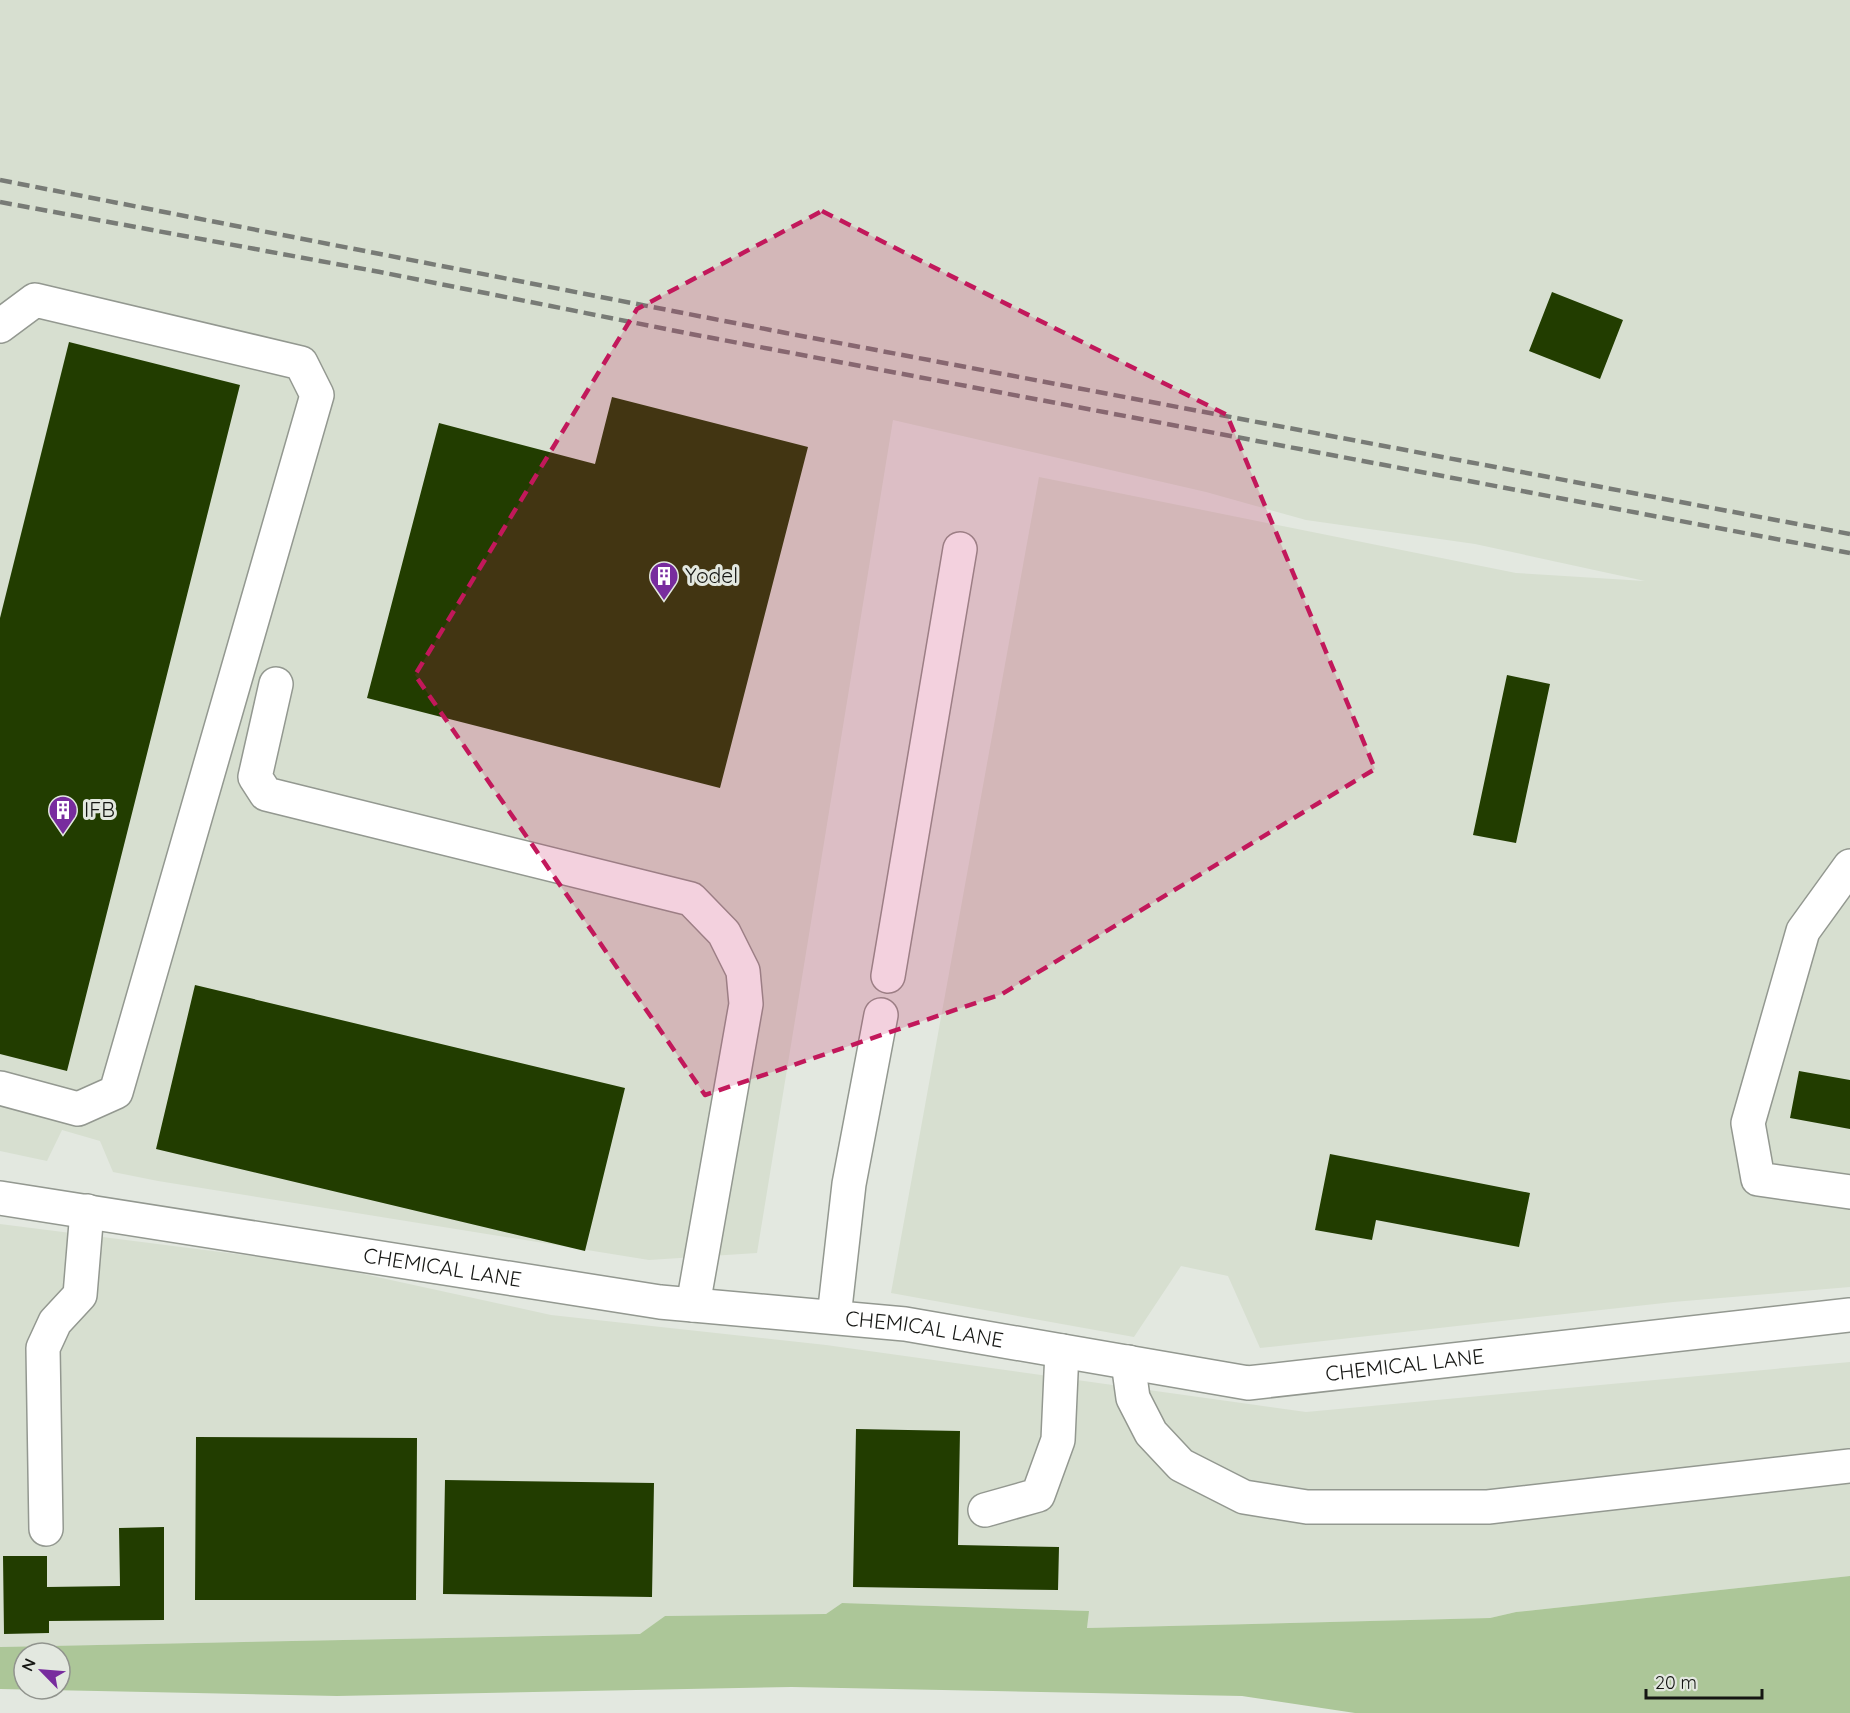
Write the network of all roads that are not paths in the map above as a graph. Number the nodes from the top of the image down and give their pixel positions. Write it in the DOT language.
graph roads {
  1 [pos="0,326"];
  2 [pos="960,549"];
  3 [pos="276,684"];
  4 [pos="1850,866"];
  5 [pos="888,976"];
  6 [pos="881,1015"];
  7 [pos="0,1088"];
  8 [pos="1850,1192"];
  9 [pos="0,1198"];
  10 [pos="87,1211"];
  11 [pos="693,1305"];
  12 [pos="1850,1315"];
  13 [pos="834,1317"];
  14 [pos="1062,1351"];
  15 [pos="1128,1362"];
  16 [pos="1850,1466"];
  17 [pos="985,1510"];
  18 [pos="46,1529"];
  1 -- 7 [label="street"];
  2 -- 5 [label="street"];
  3 -- 11 [label="street"];
  4 -- 8 [label="street"];
  6 -- 13 [label="street"];
  9 -- 10 [label="street, CHEMICAL LANE"];
  10 -- 11 [label="street, CHEMICAL LANE"];
  10 -- 18 [label="street"];
  11 -- 13 [label="street, CHEMICAL LANE"];
  12 -- 15 [label="street, CHEMICAL LANE"];
  13 -- 14 [label="street, CHEMICAL LANE"];
  14 -- 15 [label="street, CHEMICAL LANE"];
  14 -- 17 [label="street"];
  15 -- 16 [label="street"];
}
